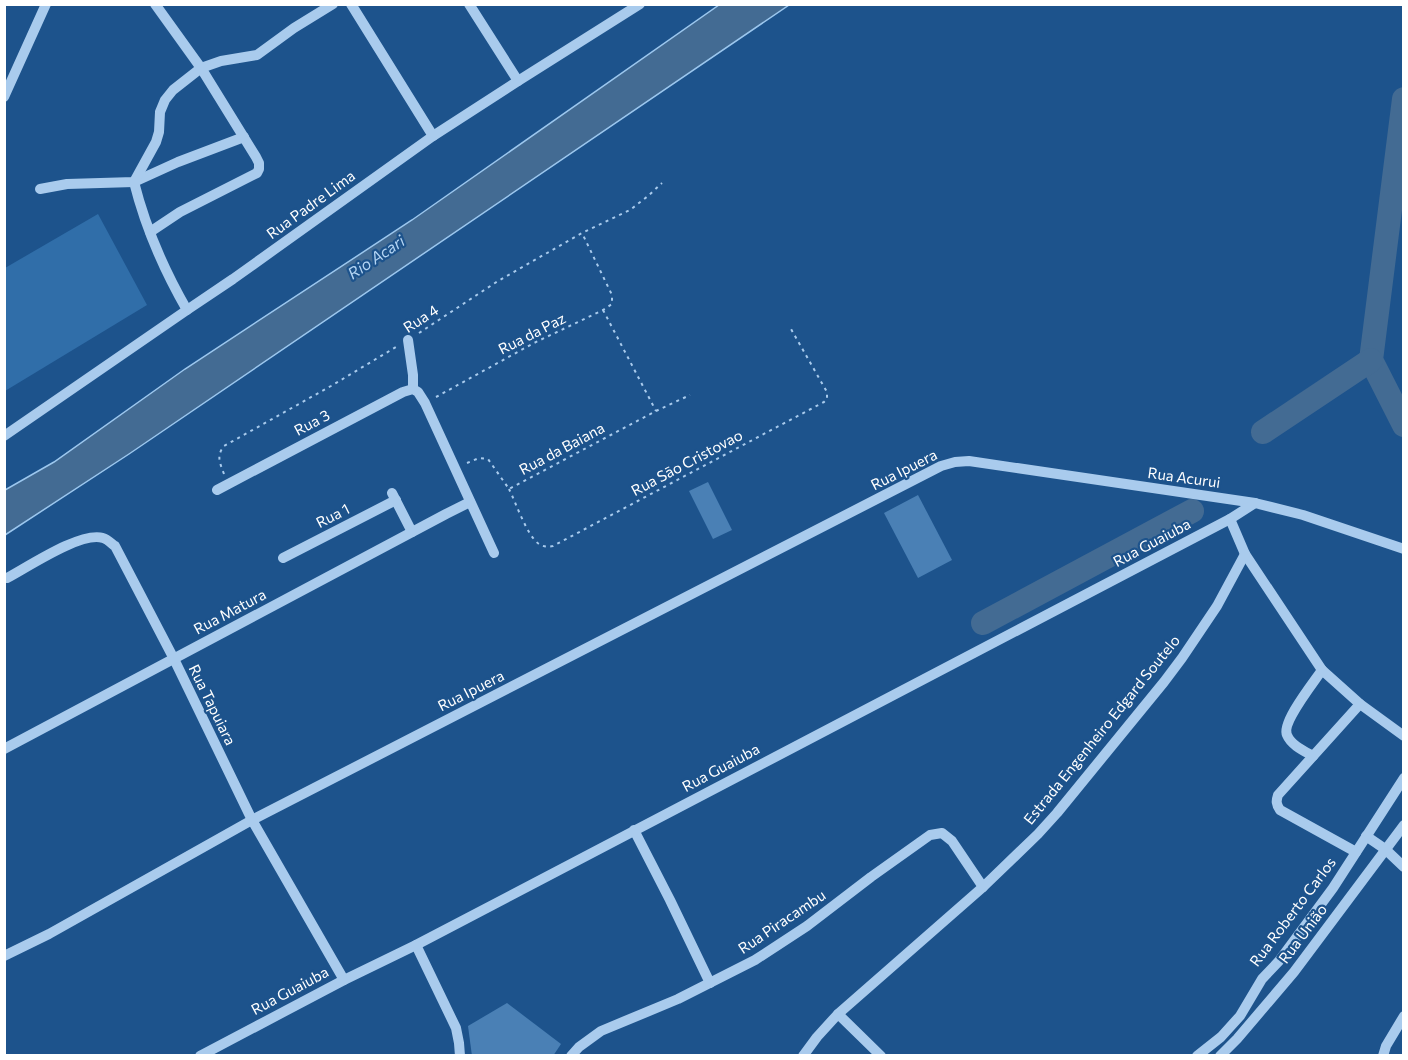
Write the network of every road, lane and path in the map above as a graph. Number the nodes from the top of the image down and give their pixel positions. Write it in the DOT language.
graph roads {
  1 [pos="46,4"];
  2 [pos="154,4"];
  3 [pos="333,4"];
  4 [pos="351,4"];
  5 [pos="469,4"];
  6 [pos="640,4"];
  7 [pos="625,8"];
  8 [pos="201,68"];
  9 [pos="518,81"];
  10 [pos="4,97"];
  11 [pos="433,136"];
  12 [pos="244,137"];
  13 [pos="134,182"];
  14 [pos="662,183"];
  15 [pos="40,189"];
  16 [pos="150,232"];
  17 [pos="582,233"];
  18 [pos="187,309"];
  19 [pos="603,310"];
  20 [pos="790,329"];
  21 [pos="408,340"];
  22 [pos="690,395"];
  23 [pos="419,396"];
  24 [pos="657,411"];
  25 [pos="4,436"];
  26 [pos="955,462"];
  27 [pos="456,468"];
  28 [pos="223,487"];
  29 [pos="509,489"];
  30 [pos="470,502"];
  31 [pos="1255,503"];
  32 [pos="1230,519"];
  33 [pos="412,532"];
  34 [pos="1404,549"];
  35 [pos="494,553"];
  36 [pos="1245,554"];
  37 [pos="283,558"];
  38 [pos="7,578"];
  39 [pos="174,659"];
  40 [pos="1322,670"];
  41 [pos="1360,704"];
  42 [pos="1404,736"];
  43 [pos="4,749"];
  44 [pos="1313,756"];
  45 [pos="1404,778"];
  46 [pos="252,820"];
  47 [pos="1404,825"];
  48 [pos="634,830"];
  49 [pos="1366,836"];
  50 [pos="1385,849"];
  51 [pos="1356,852"];
  52 [pos="1404,867"];
  53 [pos="982,887"];
  54 [pos="416,945"];
  55 [pos="4,956"];
  56 [pos="344,980"];
  57 [pos="710,983"];
  58 [pos="838,1014"];
  59 [pos="1404,1016"];
  60 [pos="200,1056"];
  61 [pos="460,1056"];
  62 [pos="570,1056"];
  63 [pos="803,1056"];
  64 [pos="881,1056"];
  65 [pos="1197,1056"];
  66 [pos="1220,1056"];
  67 [pos="1383,1056"];
  1 -- 10 [label="street"];
  2 -- 8 [label="street"];
  3 -- 8 [label="street"];
  4 -- 11 [label="street"];
  5 -- 9 [label="street"];
  6 -- 7 [label="street, Rua Padre Lima"];
  7 -- 9 [label="street, Rua Padre Lima"];
  8 -- 12 [label="street"];
  8 -- 13 [label="street"];
  9 -- 11 [label="street, Rua Padre Lima"];
  11 -- 18 [label="street, Rua Padre Lima"];
  12 -- 13 [label="street"];
  12 -- 16 [label="street"];
  13 -- 15 [label="street"];
  13 -- 16 [label="street"];
  14 -- 17 [label="path, Rua 4"];
  16 -- 18 [label="street"];
  17 -- 19 [label="path"];
  17 -- 21 [label="path, Rua 4"];
  18 -- 25 [label="street, Rua Padre Lima"];
  19 -- 23 [label="path, Rua da Paz"];
  19 -- 24 [label="path"];
  20 -- 29 [label="path, Rua Sāo Cristovao"];
  21 -- 23 [label="street"];
  21 -- 28 [label="path, Rua 4"];
  22 -- 24 [label="path, Rua da Baiana"];
  23 -- 27 [label="street"];
  23 -- 28 [label="street, Rua 3"];
  24 -- 29 [label="path, Rua da Baiana"];
  26 -- 31 [label="street, Rua Acurui"];
  26 -- 46 [label="street, Rua Ipuera"];
  27 -- 29 [label="path, Rua da Baiana"];
  27 -- 30 [label="street"];
  30 -- 33 [label="street, Rua Matura"];
  30 -- 35 [label="street"];
  31 -- 32 [label="street, Rua Guaiuba"];
  31 -- 34 [label="street, Rua Acurui"];
  32 -- 36 [label="street"];
  32 -- 48 [label="street, Rua Guaiuba"];
  33 -- 37 [label="street, Rua 1"];
  33 -- 39 [label="street, Rua Matura"];
  36 -- 40 [label="street"];
  36 -- 53 [label="street, Estrada Engenheiro Edgard Soutelo"];
  38 -- 39 [label="street, Rua Tapuiara"];
  39 -- 43 [label="street, Rua Matura"];
  39 -- 46 [label="street, Rua Tapuiara"];
  40 -- 41 [label="street"];
  40 -- 44 [label="street"];
  41 -- 42 [label="street"];
  41 -- 44 [label="street"];
  44 -- 51 [label="street"];
  45 -- 49 [label="street, Rua Roberto Carlos"];
  46 -- 55 [label="street, Rua Ipuera"];
  46 -- 56 [label="street, Rua Tapuiara"];
  47 -- 50 [label="street, Rua União"];
  48 -- 54 [label="street, Rua Guaiuba"];
  48 -- 57 [label="street"];
  49 -- 50 [label="street"];
  49 -- 51 [label="street, Rua Roberto Carlos"];
  50 -- 52 [label="street"];
  50 -- 66 [label="street, Rua União"];
  51 -- 65 [label="street, Rua Roberto Carlos"];
  53 -- 57 [label="street, Rua Piracambu"];
  53 -- 58 [label="street, Estrada Engenheiro Edgard Soutelo"];
  54 -- 56 [label="street, Rua Guaiuba"];
  54 -- 61 [label="street"];
  56 -- 60 [label="street, Rua Guaiuba"];
  57 -- 62 [label="street, Rua Piracambu"];
  58 -- 63 [label="street, Estrada Engenheiro Edgard Soutelo"];
  58 -- 64 [label="street"];
  59 -- 67 [label="street"];
}
